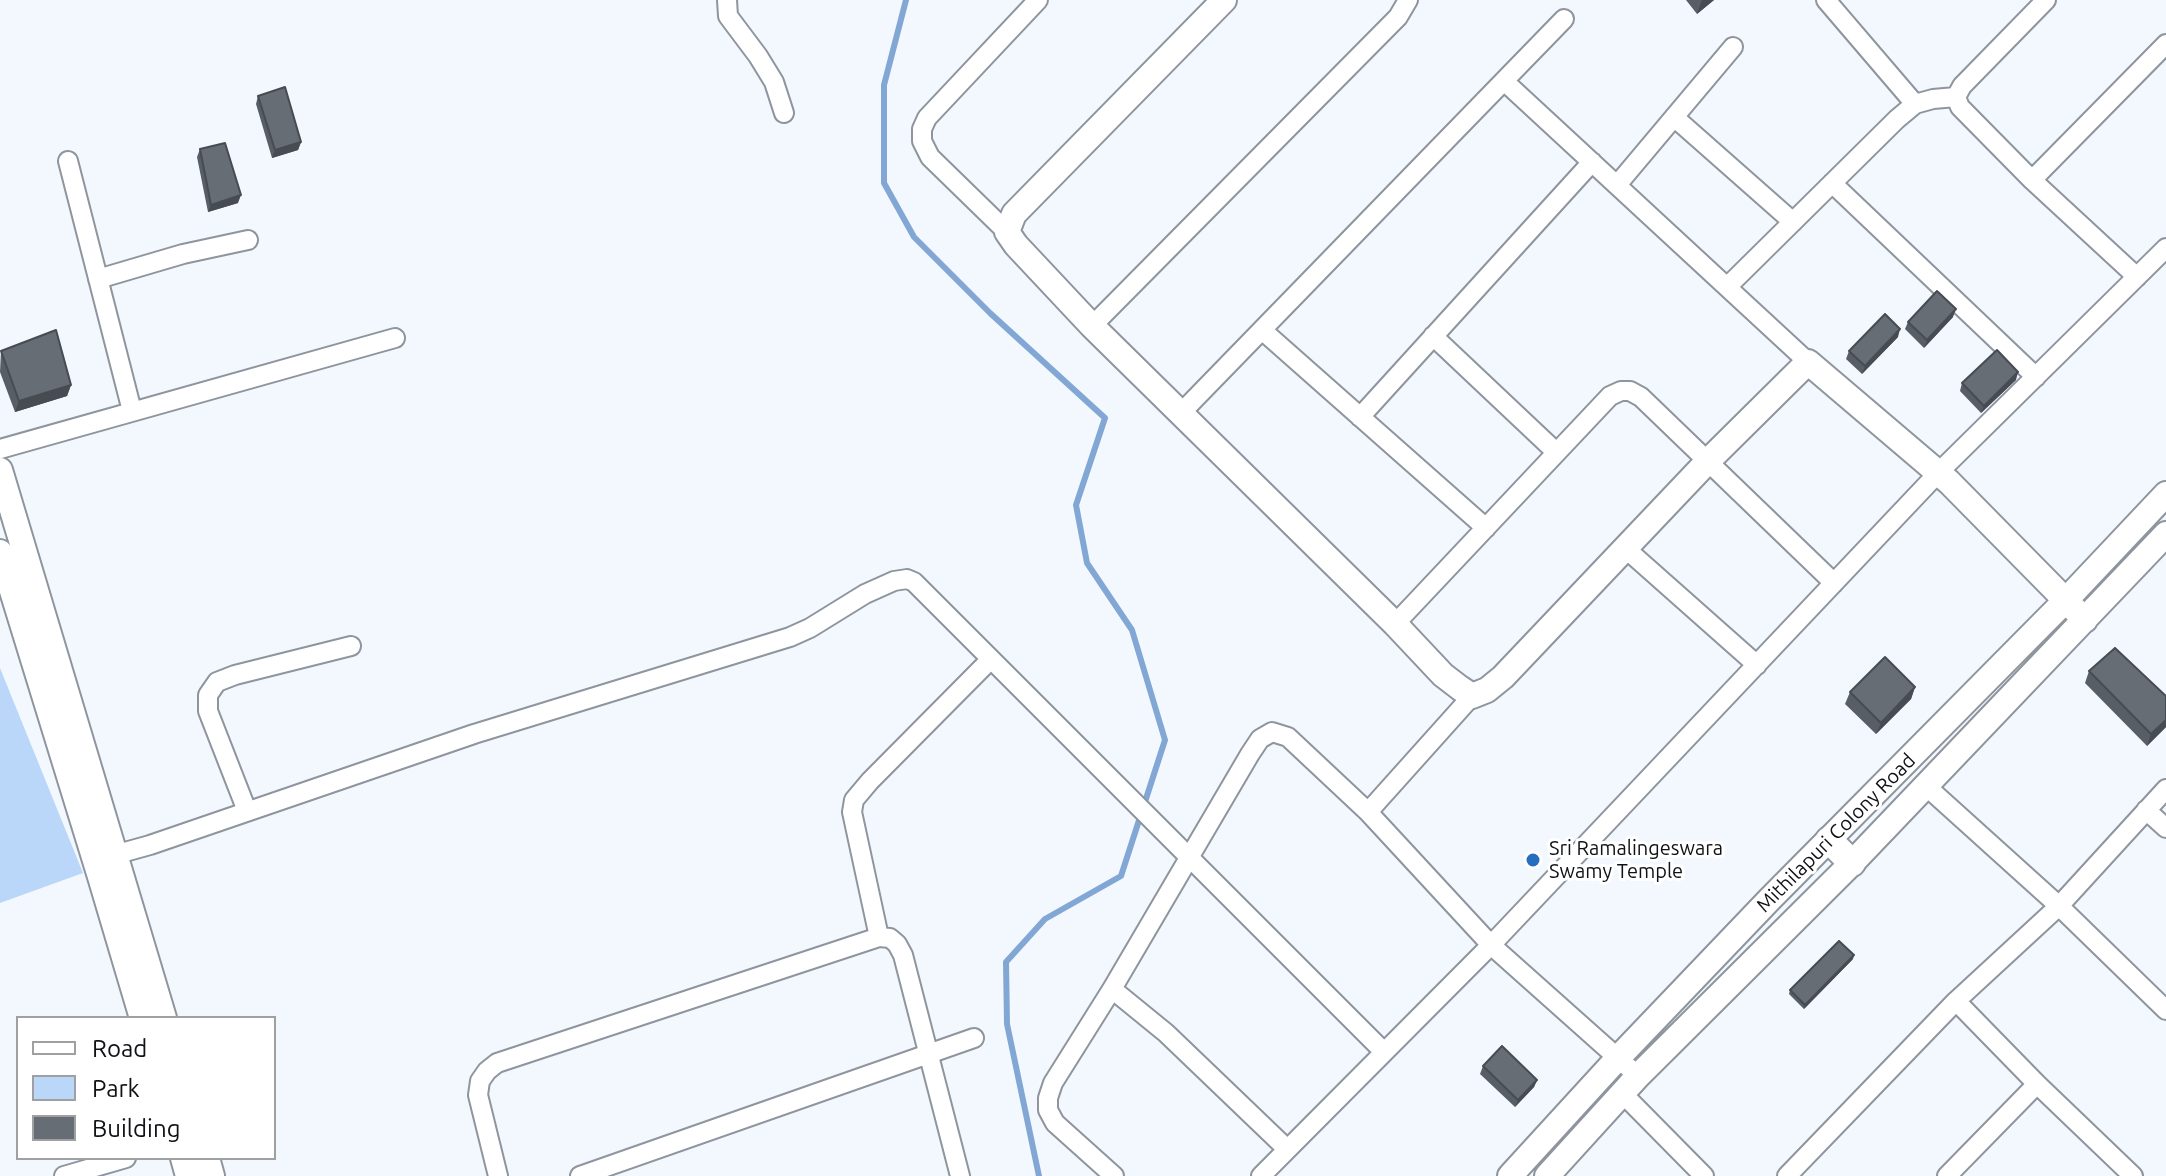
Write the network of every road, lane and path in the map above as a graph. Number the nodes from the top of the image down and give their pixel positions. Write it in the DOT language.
graph roads {
  1 [pos="727,0"];
  2 [pos="1038,0"];
  3 [pos="1224,0"];
  4 [pos="1408,0"];
  5 [pos="1826,0"];
  6 [pos="2046,0"];
  7 [pos="1564,19"];
  8 [pos="2166,44"];
  9 [pos="1733,47"];
  10 [pos="1504,81"];
  11 [pos="1956,97"];
  12 [pos="1915,104"];
  13 [pos="784,113"];
  14 [pos="1674,117"];
  15 [pos="68,161"];
  16 [pos="1592,162"];
  17 [pos="2032,180"];
  18 [pos="1832,183"];
  19 [pos="1617,185"];
  20 [pos="1793,222"];
  21 [pos="1007,232"];
  22 [pos="248,240"];
  23 [pos="2166,248"];
  24 [pos="2137,277"];
  25 [pos="98,279"];
  26 [pos="1727,287"];
  27 [pos="1092,326"];
  28 [pos="1262,330"];
  29 [pos="1433,336"];
  30 [pos="395,338"];
  31 [pos="1808,362"];
  32 [pos="2036,377"];
  33 [pos="132,411"];
  34 [pos="1181,413"];
  35 [pos="1360,417"];
  36 [pos="0,449"];
  37 [pos="1556,452"];
  38 [pos="1708,461"];
  39 [pos="0,470"];
  40 [pos="1938,473"];
  41 [pos="2166,494"];
  42 [pos="1486,528"];
  43 [pos="2166,534"];
  44 [pos="1625,548"];
  45 [pos="0,552"];
  46 [pos="1834,583"];
  47 [pos="2066,600"];
  48 [pos="2085,620"];
  49 [pos="1395,624"];
  50 [pos="351,646"];
  51 [pos="990,660"];
  52 [pos="1757,665"];
  53 [pos="1472,696"];
  54 [pos="1926,786"];
  55 [pos="2166,789"];
  56 [pos="2146,810"];
  57 [pos="247,811"];
  58 [pos="1368,812"];
  59 [pos="2166,828"];
  60 [pos="1829,840"];
  61 [pos="114,855"];
  62 [pos="1189,857"];
  63 [pos="1852,863"];
  64 [pos="2059,906"];
  65 [pos="879,937"];
  66 [pos="1491,945"];
  67 [pos="1112,989"];
  68 [pos="1956,1001"];
  69 [pos="2166,1010"];
  70 [pos="141,1016"];
  71 [pos="163,1016"];
  72 [pos="974,1038"];
  73 [pos="1384,1052"];
  74 [pos="929,1053"];
  75 [pos="1618,1058"];
  76 [pos="1630,1084"];
  77 [pos="2037,1084"];
  78 [pos="1287,1149"];
  79 [pos="119,1160"];
  80 [pos="1794,1173"];
  81 [pos="64,1176"];
  82 [pos="498,1176"];
  83 [pos="580,1176"];
  84 [pos="960,1176"];
  85 [pos="1114,1176"];
  86 [pos="1261,1176"];
  87 [pos="1510,1176"];
  88 [pos="1547,1176"];
  89 [pos="1704,1176"];
  90 [pos="1947,1176"];
  91 [pos="2133,1176"];
  1 -- 13 [label="street"];
  2 -- 21 [label="street"];
  3 -- 21 [label="street"];
  4 -- 27 [label="street"];
  5 -- 12 [label="street"];
  6 -- 11 [label="street"];
  7 -- 10 [label="street"];
  8 -- 17 [label="street"];
  9 -- 14 [label="street"];
  10 -- 16 [label="street"];
  10 -- 28 [label="street"];
  11 -- 12 [label="street"];
  11 -- 17 [label="street"];
  12 -- 18 [label="street"];
  14 -- 19 [label="street"];
  14 -- 20 [label="street"];
  15 -- 25 [label="street"];
  16 -- 19 [label="street"];
  16 -- 29 [label="street"];
  17 -- 24 [label="street"];
  18 -- 20 [label="street"];
  18 -- 32 [label="street"];
  19 -- 26 [label="street"];
  20 -- 26 [label="street"];
  21 -- 27 [label="street"];
  22 -- 25 [label="street"];
  23 -- 24 [label="street"];
  24 -- 32 [label="street"];
  25 -- 33 [label="street"];
  26 -- 31 [label="street"];
  27 -- 34 [label="street"];
  28 -- 34 [label="street"];
  28 -- 35 [label="street"];
  29 -- 35 [label="street"];
  29 -- 37 [label="street"];
  30 -- 33 [label="street"];
  31 -- 38 [label="street"];
  31 -- 40 [label="street"];
  32 -- 40 [label="street"];
  33 -- 36 [label="street"];
  34 -- 49 [label="street"];
  35 -- 42 [label="street"];
  37 -- 38 [label="street"];
  37 -- 42 [label="street"];
  38 -- 44 [label="street"];
  38 -- 46 [label="street"];
  39 -- 61 [label="street"];
  40 -- 46 [label="street"];
  40 -- 47 [label="street"];
  41 -- 47 [label="street, Mithilapuri Colony Road"];
  42 -- 49 [label="street"];
  43 -- 48 [label="street, Mithilapuri Colony Road"];
  44 -- 52 [label="street"];
  44 -- 53 [label="street"];
  45 -- 70 [label="street"];
  46 -- 52 [label="street"];
  47 -- 48 [label="street"];
  47 -- 60 [label="street, Mithilapuri Colony Road"];
  48 -- 54 [label="street, Mithilapuri Colony Road"];
  49 -- 53 [label="street"];
  50 -- 57 [label="street"];
  51 -- 57 [label="street"];
  51 -- 62 [label="street"];
  51 -- 65 [label="street"];
  52 -- 66 [label="street"];
  53 -- 58 [label="street"];
  54 -- 63 [label="street, Mithilapuri Colony Road"];
  54 -- 64 [label="street"];
  55 -- 56 [label="street"];
  56 -- 59 [label="street"];
  56 -- 64 [label="street"];
  57 -- 61 [label="street"];
  58 -- 62 [label="street"];
  58 -- 66 [label="street"];
  60 -- 63 [label="main road"];
  60 -- 75 [label="street, Mithilapuri Colony Road"];
  61 -- 71 [label="street"];
  62 -- 67 [label="street"];
  62 -- 73 [label="street"];
  63 -- 76 [label="street, Mithilapuri Colony Road"];
  64 -- 68 [label="street"];
  64 -- 69 [label="street"];
  65 -- 74 [label="street"];
  65 -- 82 [label="street"];
  66 -- 73 [label="street"];
  66 -- 75 [label="street"];
  67 -- 78 [label="street"];
  67 -- 85 [label="street"];
  68 -- 77 [label="street"];
  68 -- 80 [label="street"];
  72 -- 74 [label="street"];
  73 -- 78 [label="street"];
  74 -- 83 [label="street"];
  74 -- 84 [label="street"];
  75 -- 76 [label="street"];
  75 -- 87 [label="street, Mithilapuri Colony Road"];
  76 -- 88 [label="street, Mithilapuri Colony Road"];
  76 -- 89 [label="street"];
  77 -- 90 [label="street"];
  77 -- 91 [label="street"];
  78 -- 86 [label="street"];
  79 -- 81 [label="street"];
}
